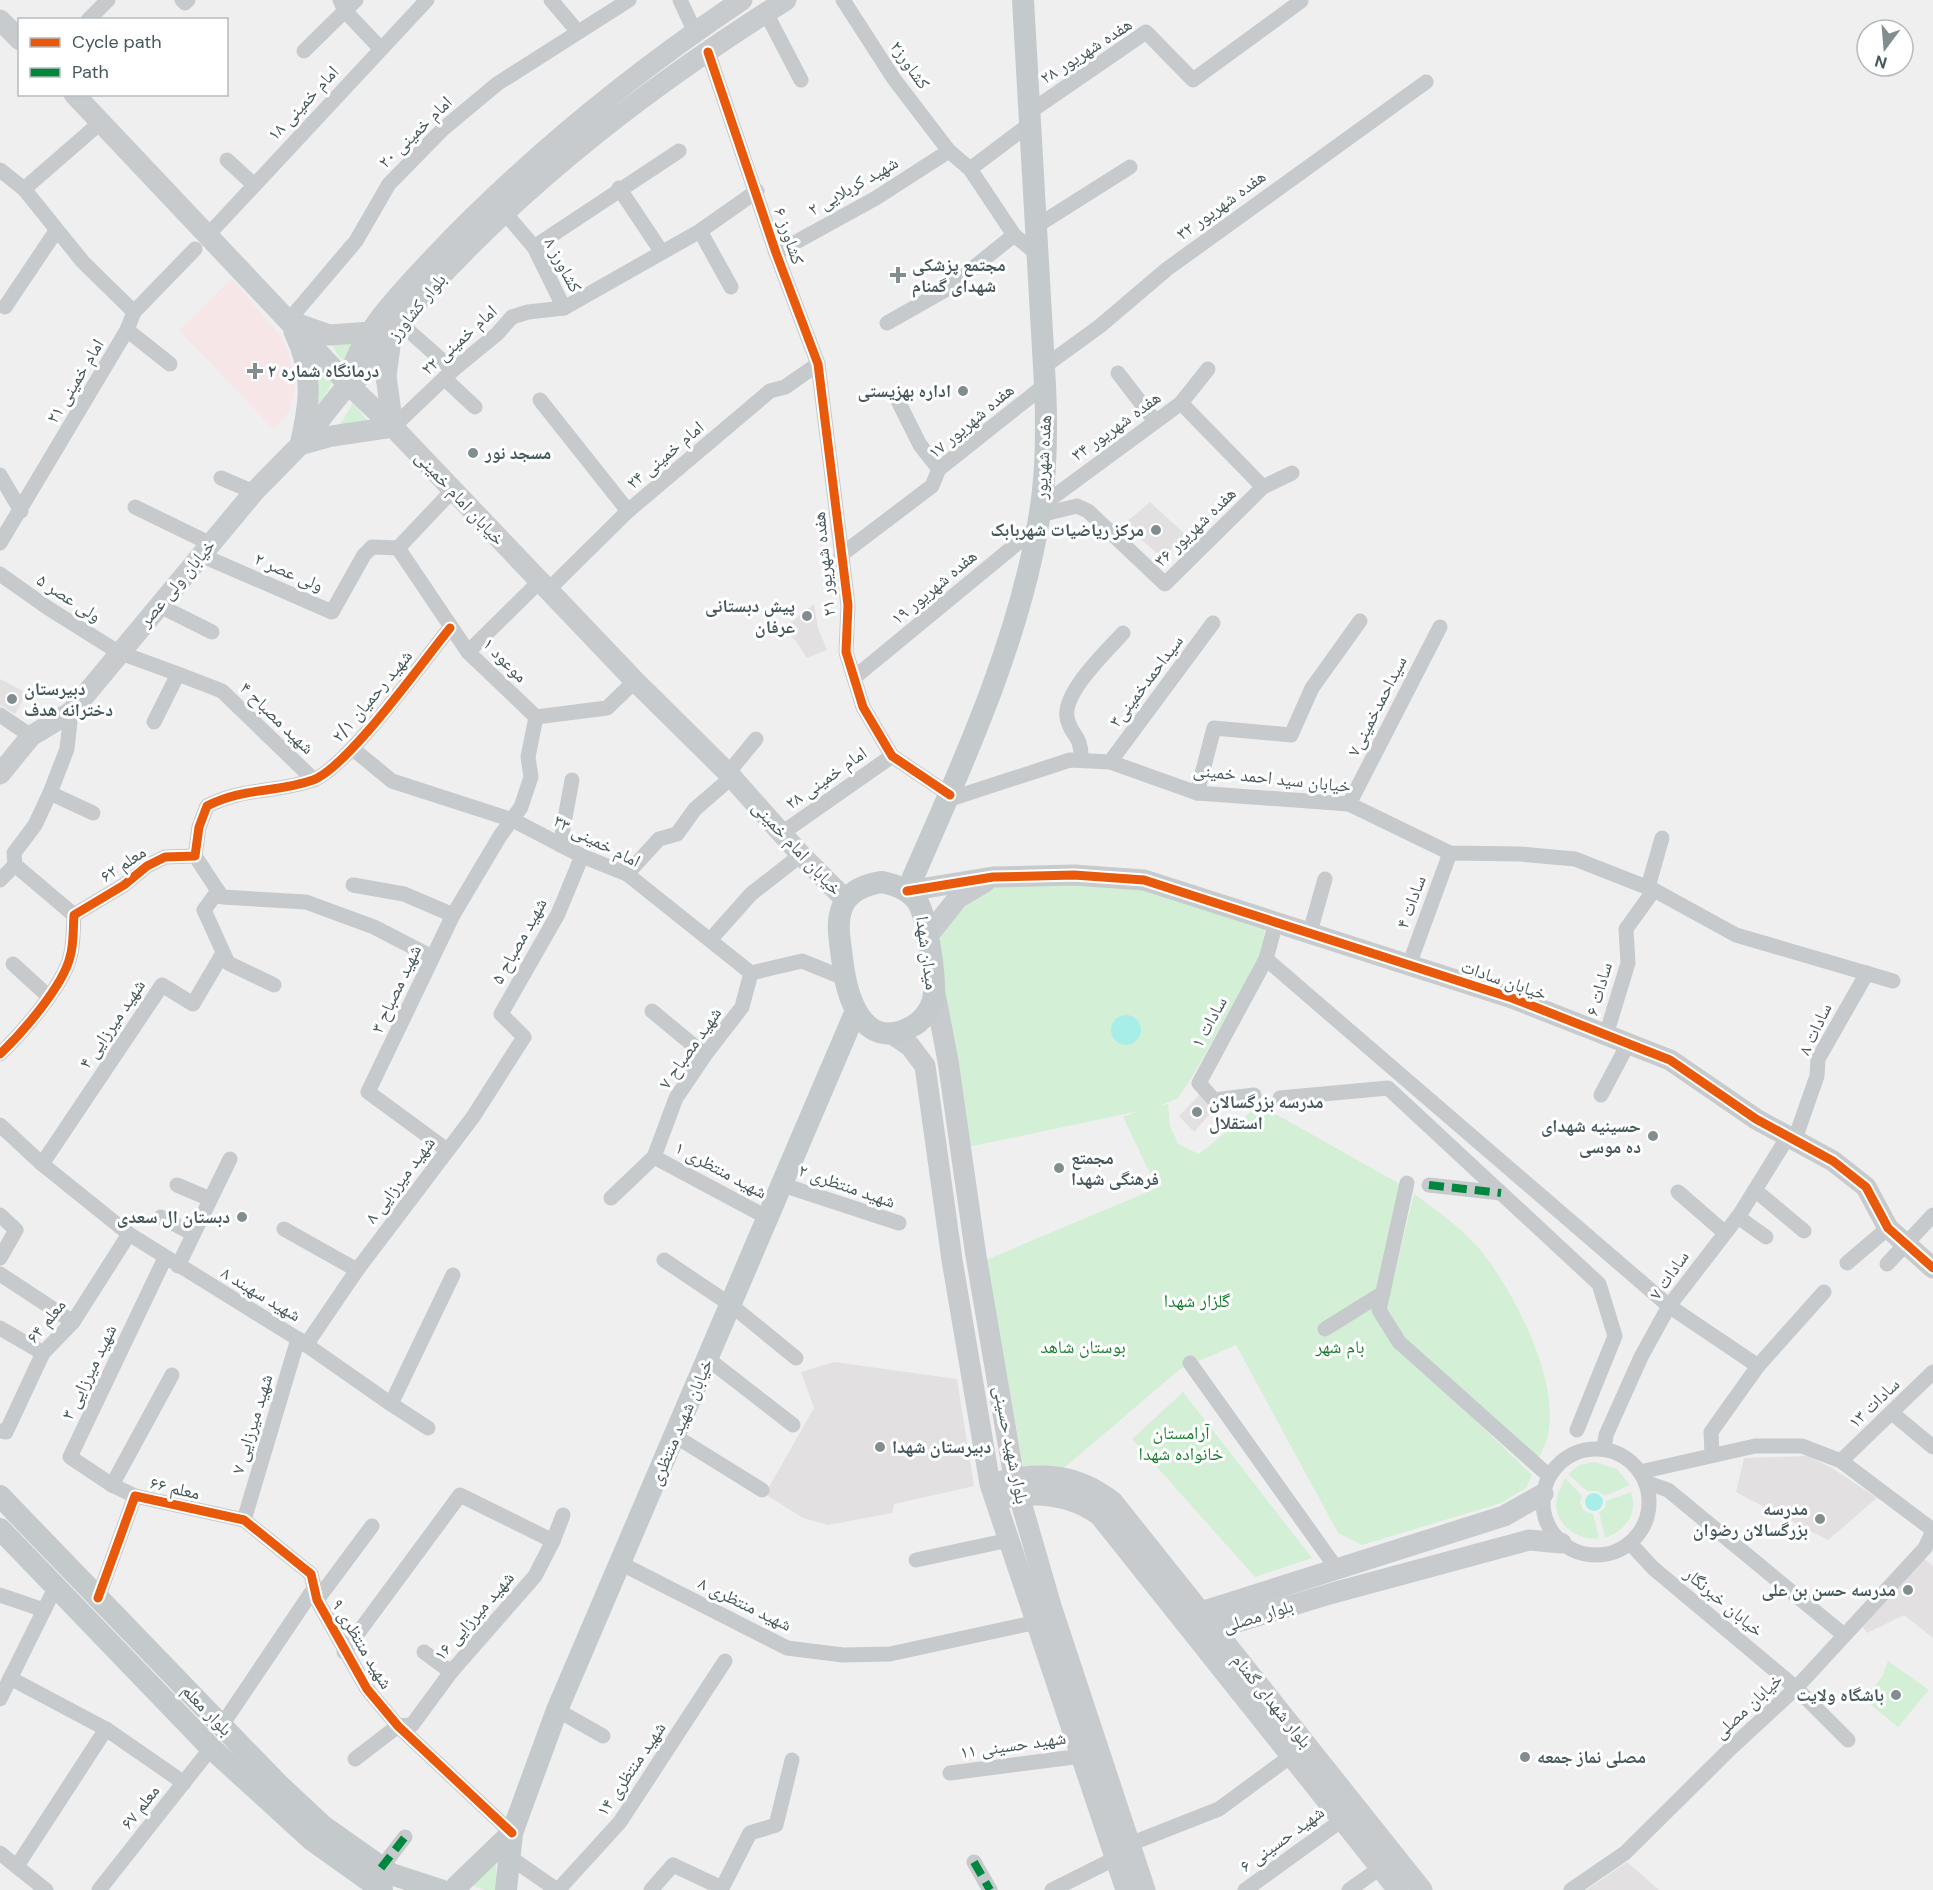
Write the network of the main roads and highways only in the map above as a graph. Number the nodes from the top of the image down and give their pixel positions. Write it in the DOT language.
graph roads {
  1 [pos="742,0"];
  2 [pos="786,0"];
  3 [pos="1023,0"];
  4 [pos="0,20"];
  5 [pos="18,38"];
  6 [pos="76,96"];
  7 [pos="289,320"];
  8 [pos="387,329"];
  9 [pos="348,384"];
  10 [pos="393,427"];
  11 [pos="300,445"];
  12 [pos="0,774"];
  13 [pos="993,877"];
  14 [pos="907,891"];
  15 [pos="846,900"];
  16 [pos="926,938"];
  17 [pos="934,987"];
  18 [pos="855,1013"];
  19 [pos="891,1033"];
  20 [pos="948,1061"];
  21 [pos="925,1066"];
  22 [pos="1933,1268"];
  23 [pos="1546,1485"];
  24 [pos="1017,1487"];
  25 [pos="993,1492"];
  26 [pos="0,1496"];
  27 [pos="0,1529"];
  28 [pos="1561,1543"];
  29 [pos="1193,1618"];
  30 [pos="1214,1629"];
  31 [pos="512,1833"];
  32 [pos="1123,1851"];
  33 [pos="382,1879"];
  34 [pos="448,1889"];
  35 [pos="482,1890"];
  36 [pos="506,1890"];
  37 [pos="1126,1890"];
  38 [pos="1145,1890"];
  39 [pos="1398,1890"];
  40 [pos="1422,1890"];
  1 -- 8 [label="main road, بلوار کشاورز"];
  2 -- 8 [label="main road, بلوار کشاورز"];
  3 -- 14 [label="main road, هفده شهریور"];
  4 -- 5 [label="main road"];
  6 -- 7 [label="main road, خیابان امام خمینی"];
  7 -- 8 [label="main road"];
  7 -- 9 [label="main road, خیابان امام خمینی"];
  7 -- 11 [label="main road"];
  8 -- 9 [label="main road, بلوار کشاورز"];
  8 -- 10 [label="main road"];
  9 -- 10 [label="main road, خیابان امام خمینی"];
  9 -- 11 [label="main road, خیابان ولی عصر"];
  10 -- 11 [label="main road"];
  10 -- 15 [label="main road, خیابان امام خمینی"];
  11 -- 12 [label="main road, خیابان ولی عصر"];
  13 -- 14 [label="main road, خیابان سادات"];
  13 -- 16 [label="main road"];
  13 -- 22 [label="main road, خیابان سادات"];
  14 -- 15 [label="main road"];
  14 -- 16 [label="main road, میدان شهدا"];
  15 -- 18 [label="main road"];
  16 -- 17 [label="main road, میدان شهدا"];
  17 -- 19 [label="main road, میدان شهدا"];
  17 -- 20 [label="main road, بلوار شهید حسینی"];
  18 -- 19 [label="main road"];
  18 -- 31 [label="main road, خیابان شهید منتظری"];
  19 -- 21 [label="main road"];
  20 -- 21 [label="main road"];
  20 -- 24 [label="main road, بلوار شهید حسینی"];
  21 -- 25 [label="main road, بلوار شهید حسینی"];
  23 -- 29 [label="main road, بلوار مصلی"];
  24 -- 25 [label="main road, بلوار شهدای گمنام"];
  24 -- 29 [label="main road, بلوار شهدای گمنام"];
  24 -- 32 [label="main road, بلوار شهید حسینی"];
  25 -- 32 [label="main road, بلوار شهید حسینی"];
  26 -- 33 [label="main road, بلوار معلم"];
  27 -- 33 [label="main road, بلوار معلم"];
  28 -- 30 [label="main road, بلوار مصلی"];
  29 -- 30 [label="main road, بلوار مصلی"];
  29 -- 39 [label="main road, بلوار شهدای گمنام"];
  30 -- 40 [label="main road, بلوار شهدای گمنام"];
  31 -- 34 [label="main road"];
  31 -- 36 [label="main road, خیابان شهید منتظری"];
  32 -- 37 [label="main road, بلوار شهید حسینی"];
  32 -- 38 [label="main road, بلوار شهید حسینی"];
  33 -- 34 [label="main road, بلوار معلم"];
  34 -- 35 [label="main road, بلوار معلم"];
}
